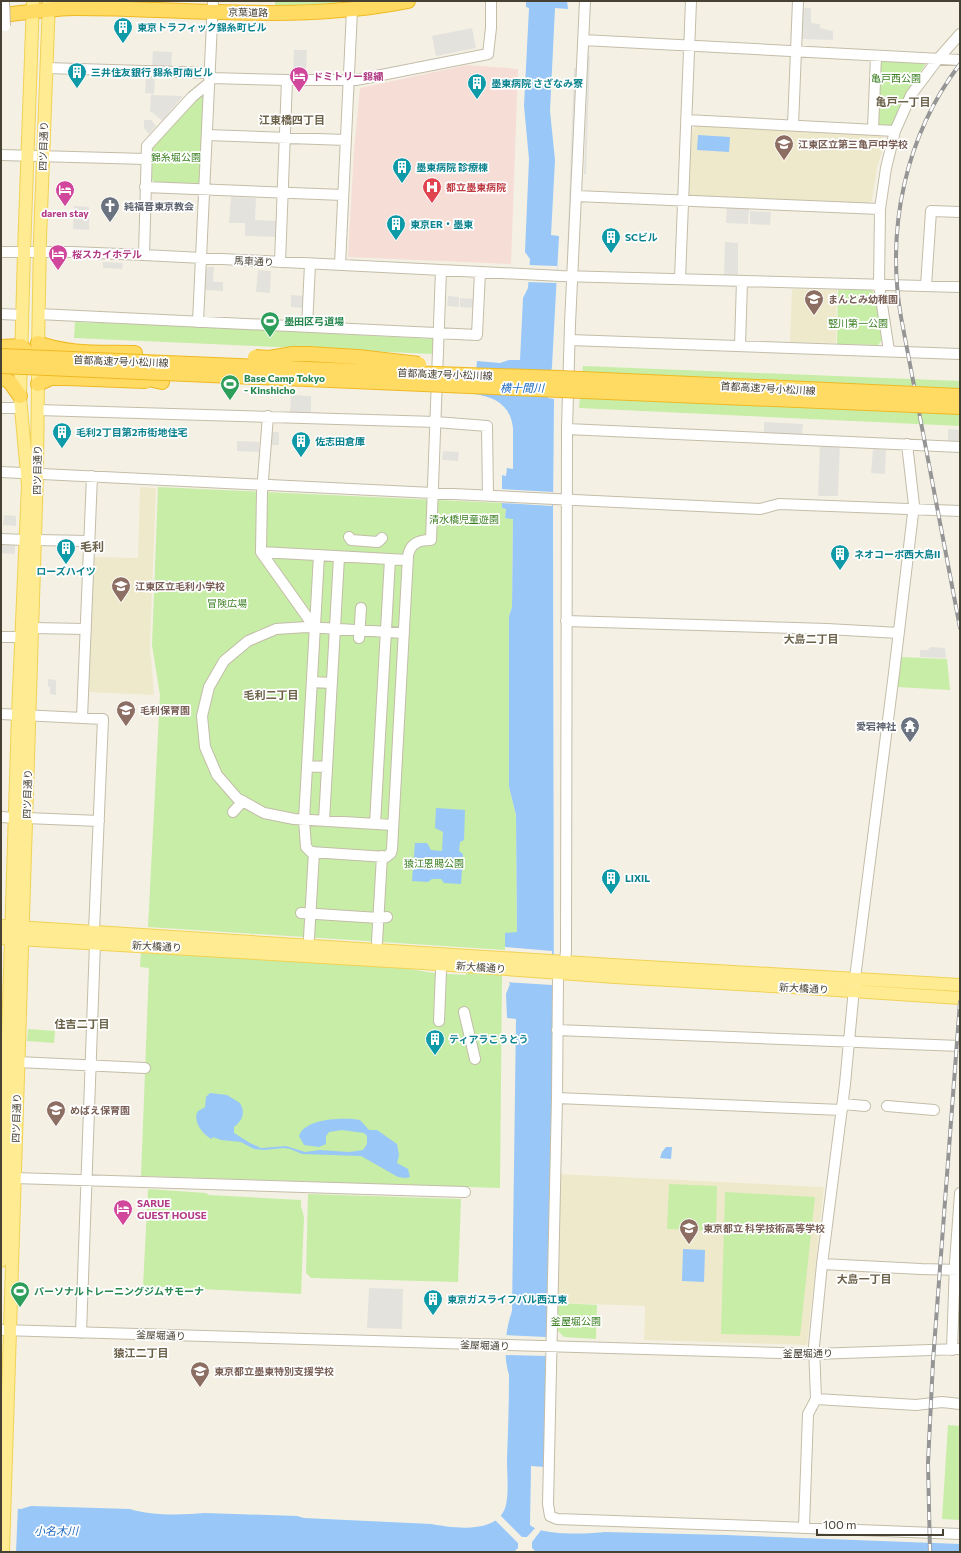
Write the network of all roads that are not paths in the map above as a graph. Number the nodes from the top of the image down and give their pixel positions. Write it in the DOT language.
graph roads {
  1 [pos="408,1"];
  2 [pos="491,1"];
  3 [pos="585,1"];
  4 [pos="691,1"];
  5 [pos="798,1"];
  6 [pos="352,5"];
  7 [pos="33,6"];
  8 [pos="49,6"];
  9 [pos="213,6"];
  10 [pos="3,14"];
  11 [pos="960,34"];
  12 [pos="583,40"];
  13 [pos="689,46"];
  14 [pos="796,51"];
  15 [pos="876,56"];
  16 [pos="938,59"];
  17 [pos="960,60"];
  18 [pos="46,68"];
  19 [pos="210,78"];
  20 [pos="287,80"];
  21 [pos="348,80"];
  22 [pos="686,120"];
  23 [pos="793,125"];
  24 [pos="873,129"];
  25 [pos="895,131"];
  26 [pos="207,135"];
  27 [pos="284,138"];
  28 [pos="346,140"];
  29 [pos="1,155"];
  30 [pos="27,155"];
  31 [pos="43,156"];
  32 [pos="146,159"];
  33 [pos="145,187"];
  34 [pos="204,190"];
  35 [pos="282,192"];
  36 [pos="343,195"];
  37 [pos="576,196"];
  38 [pos="683,201"];
  39 [pos="880,209"];
  40 [pos="960,212"];
  41 [pos="1,252"];
  42 [pos="24,252"];
  43 [pos="39,253"];
  44 [pos="144,255"];
  45 [pos="201,258"];
  46 [pos="280,262"];
  47 [pos="310,264"];
  48 [pos="340,265"];
  49 [pos="441,270"];
  50 [pos="480,272"];
  51 [pos="573,277"];
  52 [pos="680,280"];
  53 [pos="742,281"];
  54 [pos="879,285"];
  55 [pos="926,286"];
  56 [pos="960,287"];
  57 [pos="1,314"];
  58 [pos="38,314"];
  59 [pos="22,315"];
  60 [pos="198,322"];
  61 [pos="307,327"];
  62 [pos="438,334"];
  63 [pos="570,340"];
  64 [pos="740,346"];
  65 [pos="1,347"];
  66 [pos="30,350"];
  67 [pos="889,351"];
  68 [pos="960,354"];
  69 [pos="1,356"];
  70 [pos="1,366"];
  71 [pos="21,376"];
  72 [pos="1,377"];
  73 [pos="559,378"];
  74 [pos="162,382"];
  75 [pos="38,384"];
  76 [pos="492,386"];
  77 [pos="960,396"];
  78 [pos="21,402"];
  79 [pos="960,407"];
  80 [pos="1,408"];
  81 [pos="38,410"];
  82 [pos="268,416"];
  83 [pos="436,422"];
  84 [pos="567,429"];
  85 [pos="906,444"];
  86 [pos="960,446"];
  87 [pos="1,472"];
  88 [pos="33,473"];
  89 [pos="92,476"];
  90 [pos="263,484"];
  91 [pos="434,493"];
  92 [pos="488,496"];
  93 [pos="567,500"];
  94 [pos="913,509"];
  95 [pos="960,511"];
  96 [pos="348,537"];
  97 [pos="382,538"];
  98 [pos="1,539"];
  99 [pos="30,540"];
  100 [pos="90,541"];
  101 [pos="366,541"];
  102 [pos="261,552"];
  103 [pos="320,556"];
  104 [pos="339,556"];
  105 [pos="365,558"];
  106 [pos="390,559"];
  107 [pos="408,560"];
  108 [pos="361,608"];
  109 [pos="566,620"];
  110 [pos="32,628"];
  111 [pos="315,628"];
  112 [pos="86,629"];
  113 [pos="335,629"];
  114 [pos="386,632"];
  115 [pos="404,633"];
  116 [pos="360,634"];
  117 [pos="899,634"];
  118 [pos="1,637"];
  119 [pos="21,637"];
  120 [pos="312,682"];
  121 [pos="332,683"];
  122 [pos="383,686"];
  123 [pos="401,687"];
  124 [pos="1,714"];
  125 [pos="24,715"];
  126 [pos="82,718"];
  127 [pos="307,766"];
  128 [pos="327,767"];
  129 [pos="378,770"];
  130 [pos="396,772"];
  131 [pos="243,801"];
  132 [pos="233,812"];
  133 [pos="1,817"];
  134 [pos="21,818"];
  135 [pos="304,820"];
  136 [pos="99,821"];
  137 [pos="324,821"];
  138 [pos="375,824"];
  139 [pos="393,825"];
  140 [pos="314,852"];
  141 [pos="382,856"];
  142 [pos="306,913"];
  143 [pos="383,917"];
  144 [pos="12,932"];
  145 [pos="95,937"];
  146 [pos="309,938"];
  147 [pos="378,942"];
  148 [pos="558,967"];
  149 [pos="440,970"];
  150 [pos="855,978"];
  151 [pos="960,985"];
  152 [pos="854,991"];
  153 [pos="960,998"];
  154 [pos="464,1012"];
  155 [pos="439,1021"];
  156 [pos="557,1030"];
  157 [pos="850,1042"];
  158 [pos="960,1046"];
  159 [pos="475,1059"];
  160 [pos="9,1061"];
  161 [pos="90,1065"];
  162 [pos="145,1068"];
  163 [pos="557,1098"];
  164 [pos="865,1106"];
  165 [pos="887,1106"];
  166 [pos="843,1107"];
  167 [pos="934,1110"];
  168 [pos="3,1140"];
  169 [pos="14,1178"];
  170 [pos="86,1180"];
  171 [pos="465,1192"];
  172 [pos="960,1193"];
  173 [pos="1,1256"];
  174 [pos="1,1261"];
  175 [pos="822,1264"];
  176 [pos="958,1270"];
  177 [pos="5,1330"];
  178 [pos="81,1332"];
  179 [pos="549,1347"];
  180 [pos="956,1350"];
  181 [pos="814,1354"];
  182 [pos="816,1399"];
  183 [pos="960,1404"];
  184 [pos="804,1527"];
  185 [pos="960,1534"];
  186 [pos="3,1552"];
  1 -- 6 [label="highway, 京葉道路"];
  2 -- 21 [label="street"];
  3 -- 12 [label="street"];
  4 -- 13 [label="street"];
  5 -- 14 [label="street"];
  6 -- 9 [label="highway, 京葉道路"];
  6 -- 21 [label="street"];
  7 -- 8 [label="highway, 京葉道路"];
  7 -- 10 [label="highway, 京葉道路"];
  7 -- 30 [label="main road, 四ツ目通り"];
  8 -- 9 [label="highway, 京葉道路"];
  8 -- 18 [label="main road, 四ツ目通り"];
  9 -- 19 [label="street"];
  11 -- 16 [label="street"];
  12 -- 13 [label="street"];
  12 -- 37 [label="street"];
  13 -- 14 [label="street"];
  13 -- 22 [label="street"];
  14 -- 15 [label="street"];
  14 -- 23 [label="street"];
  15 -- 16 [label="street"];
  15 -- 24 [label="street"];
  16 -- 17 [label="street"];
  16 -- 25 [label="street"];
  18 -- 19 [label="street"];
  18 -- 31 [label="main road, 四ツ目通り"];
  19 -- 20 [label="street"];
  19 -- 26 [label="street"];
  19 -- 32 [label="street"];
  20 -- 21 [label="street"];
  20 -- 27 [label="street"];
  21 -- 28 [label="street"];
  22 -- 23 [label="street"];
  22 -- 38 [label="street"];
  23 -- 24 [label="street"];
  24 -- 25 [label="street"];
  25 -- 39 [label="street"];
  26 -- 27 [label="street"];
  26 -- 34 [label="street"];
  27 -- 28 [label="street"];
  27 -- 35 [label="street"];
  28 -- 36 [label="street"];
  29 -- 30 [label="street"];
  30 -- 31 [label="street"];
  30 -- 42 [label="main road, 四ツ目通り"];
  31 -- 32 [label="street"];
  31 -- 43 [label="main road, 四ツ目通り"];
  32 -- 33 [label="street"];
  33 -- 34 [label="street"];
  33 -- 44 [label="street"];
  34 -- 35 [label="street"];
  34 -- 45 [label="street"];
  35 -- 36 [label="street"];
  35 -- 46 [label="street"];
  36 -- 48 [label="street"];
  37 -- 38 [label="street"];
  37 -- 51 [label="street"];
  38 -- 39 [label="street"];
  38 -- 52 [label="street"];
  39 -- 54 [label="street"];
  40 -- 55 [label="street"];
  41 -- 42 [label="street, 馬車通り"];
  42 -- 43 [label="street, 馬車通り"];
  42 -- 59 [label="main road, 四ツ目通り"];
  43 -- 44 [label="street, 馬車通り"];
  43 -- 58 [label="main road, 四ツ目通り"];
  44 -- 45 [label="street, 馬車通り"];
  45 -- 46 [label="street, 馬車通り"];
  45 -- 60 [label="street"];
  46 -- 47 [label="street, 馬車通り"];
  47 -- 48 [label="street, 馬車通り"];
  47 -- 61 [label="street"];
  48 -- 49 [label="street, 馬車通り"];
  49 -- 50 [label="street, 馬車通り"];
  49 -- 62 [label="street"];
  50 -- 51 [label="street, 馬車通り"];
  50 -- 62 [label="street"];
  51 -- 52 [label="street, 馬車通り"];
  51 -- 63 [label="street"];
  52 -- 53 [label="street, 馬車通り"];
  53 -- 54 [label="street, 馬車通り"];
  53 -- 64 [label="street"];
  54 -- 55 [label="street, 馬車通り"];
  54 -- 67 [label="street"];
  55 -- 56 [label="street, 馬車通り"];
  57 -- 59 [label="street"];
  58 -- 60 [label="street"];
  58 -- 66 [label="main road, 四ツ目通り"];
  59 -- 66 [label="main road, 四ツ目通り"];
  60 -- 61 [label="street"];
  61 -- 62 [label="street"];
  62 -- 83 [label="street"];
  63 -- 64 [label="street"];
  63 -- 84 [label="street"];
  64 -- 67 [label="street"];
  65 -- 66 [label="highway"];
  66 -- 71 [label="main road, 四ツ目通り"];
  66 -- 73 [label="highway, bridge"];
  66 -- 74 [label="highway"];
  66 -- 75 [label="main road, 四ツ目通り"];
  67 -- 68 [label="street"];
  69 -- 73 [label="highway, 首都高速7号小松川線, bridge"];
  70 -- 76 [label="highway, 首都高速7号小松川線, bridge"];
  71 -- 72 [label="highway"];
  71 -- 78 [label="main road, 四ツ目通り"];
  72 -- 78 [label="highway"];
  73 -- 77 [label="highway, 首都高速7号小松川線, bridge"];
  74 -- 75 [label="highway"];
  74 -- 76 [label="highway, bridge"];
  75 -- 81 [label="main road, 四ツ目通り"];
  76 -- 79 [label="highway, 首都高速7号小松川線, bridge"];
  78 -- 80 [label="street"];
  78 -- 88 [label="main road, 四ツ目通り"];
  81 -- 82 [label="street"];
  81 -- 88 [label="main road, 四ツ目通り"];
  82 -- 83 [label="street"];
  82 -- 90 [label="street"];
  83 -- 91 [label="street"];
  83 -- 92 [label="street"];
  84 -- 85 [label="street"];
  84 -- 93 [label="street"];
  85 -- 86 [label="street"];
  85 -- 94 [label="street"];
  87 -- 88 [label="street"];
  88 -- 89 [label="street"];
  88 -- 99 [label="main road, 四ツ目通り"];
  89 -- 90 [label="street"];
  89 -- 100 [label="street"];
  90 -- 91 [label="street"];
  90 -- 102 [label="street"];
  91 -- 92 [label="street"];
  91 -- 107 [label="street"];
  92 -- 93 [label="street"];
  93 -- 94 [label="street"];
  93 -- 109 [label="street"];
  94 -- 95 [label="street"];
  94 -- 117 [label="street"];
  96 -- 101 [label="street"];
  97 -- 101 [label="street"];
  98 -- 99 [label="street"];
  99 -- 100 [label="street"];
  99 -- 110 [label="main road, 四ツ目通り"];
  99 -- 119 [label="main road, 四ツ目通り"];
  100 -- 112 [label="street"];
  101 -- 105 [label="street"];
  102 -- 103 [label="street"];
  102 -- 111 [label="street"];
  103 -- 104 [label="street"];
  103 -- 111 [label="street"];
  104 -- 105 [label="street"];
  104 -- 113 [label="street"];
  105 -- 106 [label="street"];
  106 -- 107 [label="street"];
  106 -- 114 [label="street"];
  107 -- 115 [label="street"];
  108 -- 116 [label="street"];
  109 -- 117 [label="street"];
  109 -- 148 [label="street"];
  110 -- 112 [label="street"];
  110 -- 125 [label="main road, 四ツ目通り"];
  111 -- 113 [label="street"];
  111 -- 120 [label="street"];
  111 -- 131 [label="street"];
  112 -- 126 [label="street"];
  113 -- 116 [label="street"];
  113 -- 121 [label="street"];
  114 -- 115 [label="street"];
  114 -- 116 [label="street"];
  114 -- 122 [label="street"];
  115 -- 123 [label="street"];
  117 -- 150 [label="street"];
  118 -- 119 [label="street"];
  119 -- 125 [label="main road, 四ツ目通り"];
  120 -- 121 [label="street"];
  120 -- 127 [label="street"];
  121 -- 128 [label="street"];
  122 -- 123 [label="street"];
  122 -- 129 [label="street"];
  123 -- 130 [label="street"];
  124 -- 125 [label="street"];
  125 -- 126 [label="street"];
  125 -- 134 [label="main road, 四ツ目通り"];
  126 -- 136 [label="street"];
  127 -- 128 [label="street"];
  127 -- 135 [label="street"];
  128 -- 137 [label="street"];
  129 -- 130 [label="street"];
  129 -- 138 [label="street"];
  130 -- 139 [label="street"];
  131 -- 132 [label="street"];
  131 -- 135 [label="street"];
  133 -- 134 [label="street"];
  134 -- 136 [label="street"];
  134 -- 144 [label="main road, 四ツ目通り"];
  135 -- 137 [label="street"];
  135 -- 140 [label="street"];
  136 -- 145 [label="street"];
  137 -- 138 [label="street"];
  138 -- 139 [label="street"];
  139 -- 141 [label="street"];
  140 -- 141 [label="street"];
  140 -- 142 [label="street"];
  141 -- 143 [label="street"];
  142 -- 143 [label="street"];
  142 -- 146 [label="street"];
  143 -- 147 [label="street"];
  144 -- 145 [label="main road, 新大橋通り"];
  144 -- 145 [label="main road, 新大橋通り"];
  144 -- 160 [label="main road, 四ツ目通り"];
  145 -- 148 [label="main road, 新大橋通り"];
  145 -- 161 [label="street"];
  148 -- 150 [label="main road, 新大橋通り"];
  148 -- 152 [label="main road, 新大橋通り"];
  148 -- 156 [label="street"];
  149 -- 155 [label="street"];
  150 -- 151 [label="main road, 新大橋通り"];
  150 -- 152 [label="street"];
  152 -- 153 [label="main road, 新大橋通り"];
  152 -- 157 [label="street"];
  154 -- 159 [label="street"];
  156 -- 157 [label="street"];
  156 -- 163 [label="street"];
  157 -- 158 [label="street"];
  157 -- 166 [label="street"];
  160 -- 161 [label="street"];
  160 -- 168 [label="main road, 四ツ目通り"];
  160 -- 169 [label="main road, 四ツ目通り"];
  161 -- 162 [label="street"];
  161 -- 170 [label="street"];
  163 -- 166 [label="street"];
  163 -- 179 [label="street"];
  164 -- 166 [label="street"];
  165 -- 167 [label="street"];
  166 -- 175 [label="street"];
  168 -- 173 [label="main road, 四ツ目通り"];
  169 -- 170 [label="street"];
  169 -- 177 [label="main road, 四ツ目通り"];
  170 -- 171 [label="street"];
  170 -- 178 [label="street"];
  172 -- 176 [label="street"];
  173 -- 174 [label="main road, 四ツ目通り"];
  175 -- 176 [label="street"];
  175 -- 181 [label="street"];
  176 -- 180 [label="street"];
  177 -- 178 [label="street, 釜屋堀通り"];
  177 -- 186 [label="main road, 四ツ目通り"];
  178 -- 179 [label="street, 釜屋堀通り"];
  179 -- 181 [label="street, 釜屋堀通り"];
  179 -- 184 [label="street"];
  180 -- 181 [label="street, 釜屋堀通り"];
  181 -- 182 [label="street"];
  182 -- 183 [label="street"];
  182 -- 184 [label="street"];
  184 -- 185 [label="street"];
}
